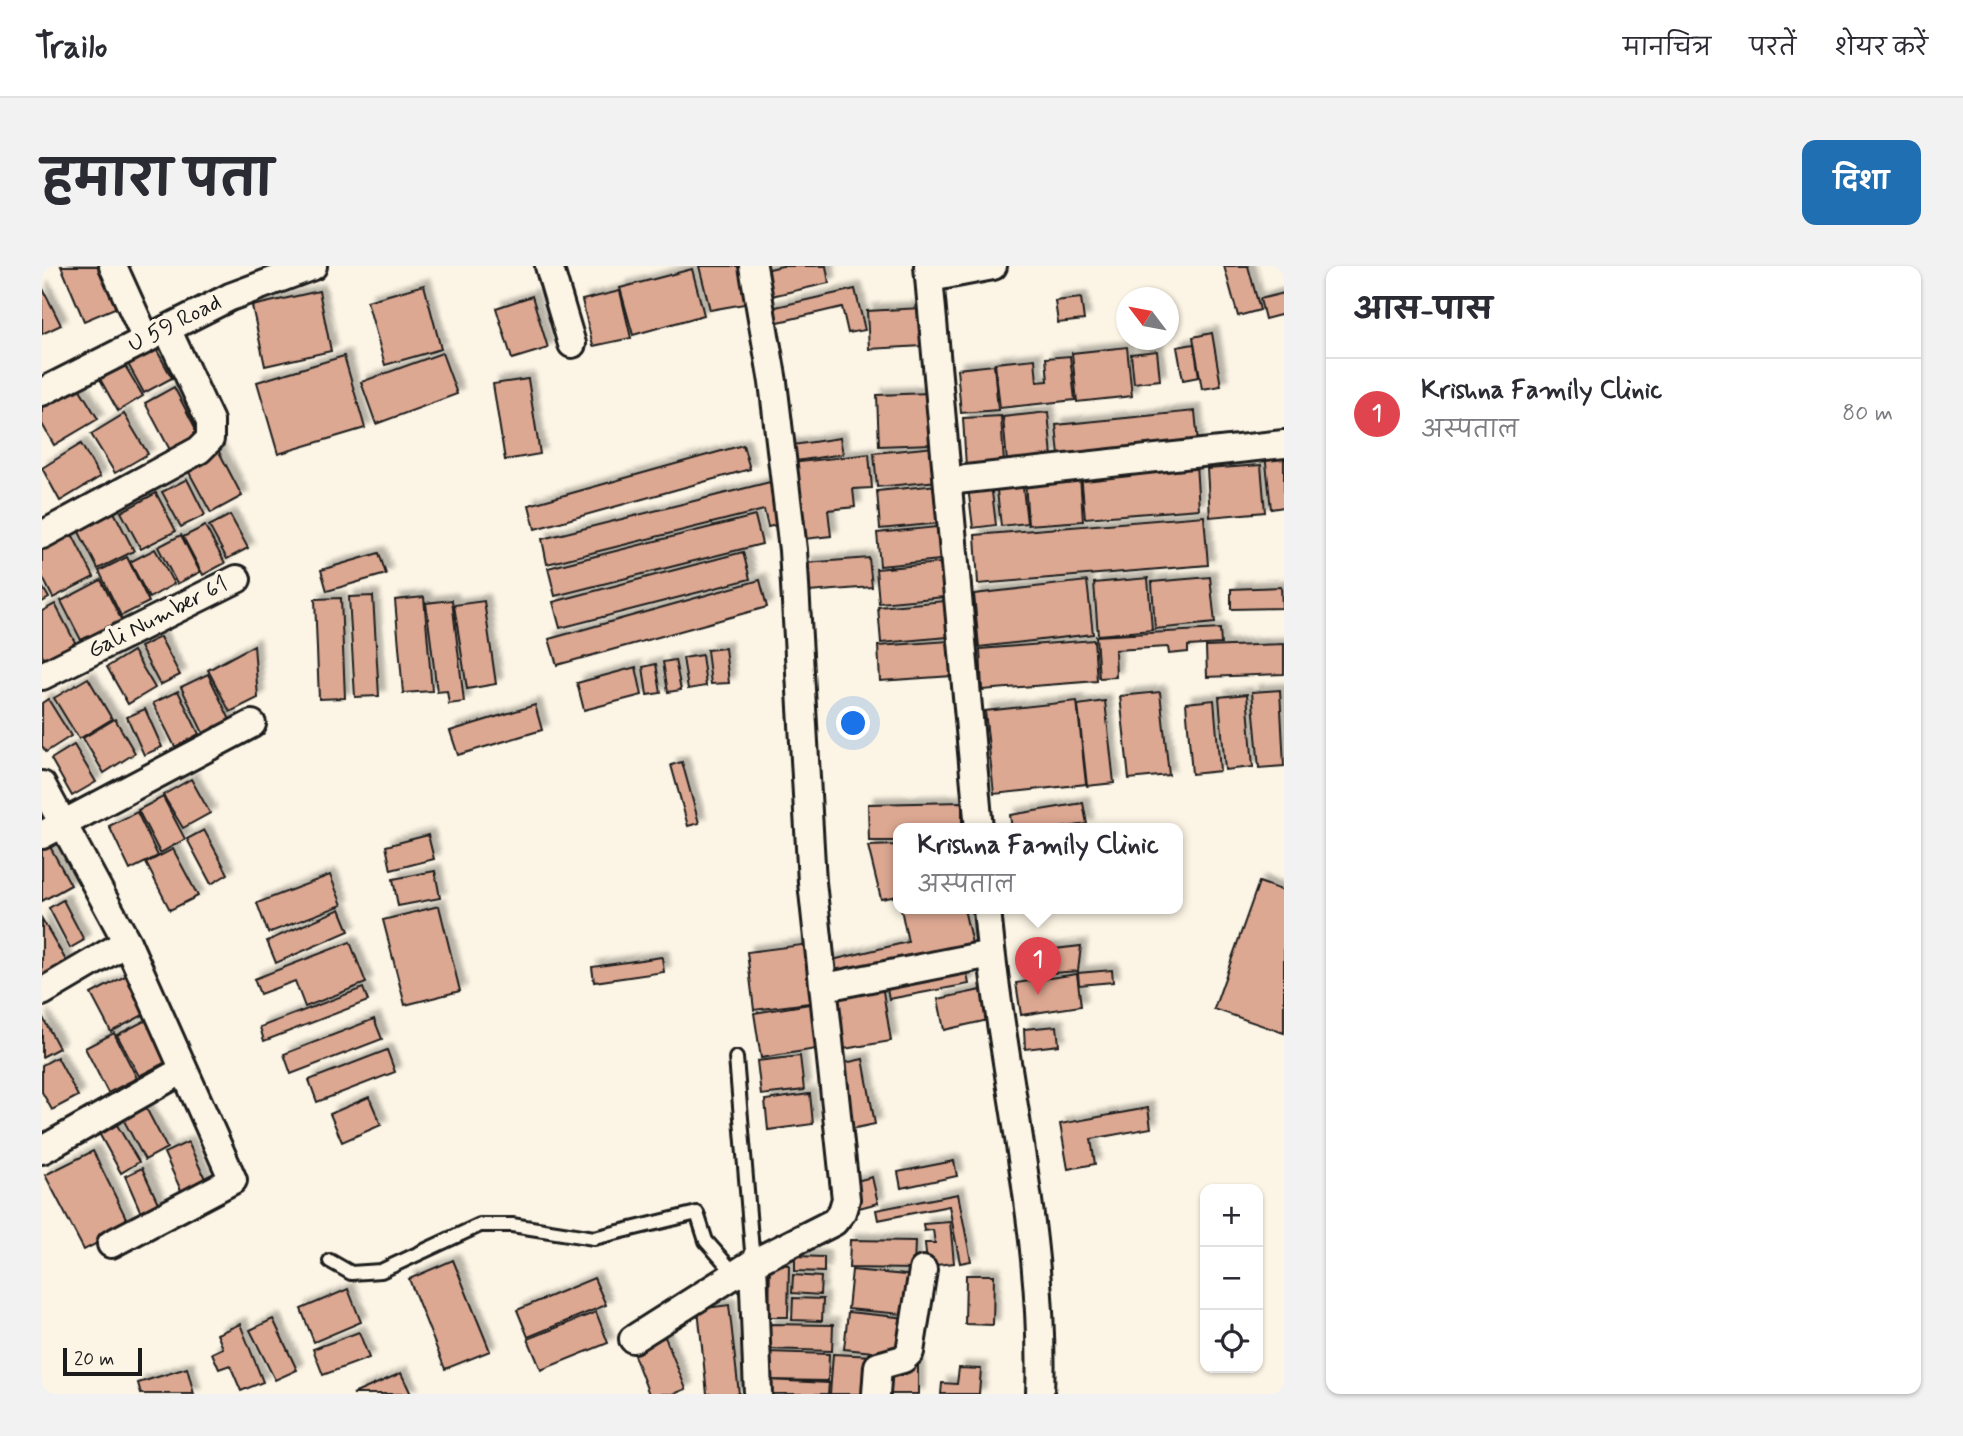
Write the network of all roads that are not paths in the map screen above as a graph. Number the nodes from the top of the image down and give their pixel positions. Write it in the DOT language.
graph roads {
  1 [pos="113,266"];
  2 [pos="313,266"];
  3 [pos="549,266"];
  4 [pos="754,266"];
  5 [pos="993,266"];
  6 [pos="929,272"];
  7 [pos="156,334"];
  8 [pos="572,344"];
  9 [pos="42,391"];
  10 [pos="1284,444"];
  11 [pos="948,481"];
  12 [pos="42,535"];
  13 [pos="237,579"];
  14 [pos="42,676"];
  15 [pos="253,724"];
  16 [pos="42,785"];
  17 [pos="978,823"];
  18 [pos="52,829"];
  19 [pos="987,914"];
  20 [pos="127,942"];
  21 [pos="991,954"];
  22 [pos="825,987"];
  23 [pos="42,992"];
  24 [pos="736,1058"];
  25 [pos="183,1070"];
  26 [pos="42,1150"];
  27 [pos="111,1244"];
  28 [pos="330,1261"];
  29 [pos="744,1268"];
  30 [pos="923,1270"];
  31 [pos="633,1339"];
  32 [pos="758,1394"];
  33 [pos="876,1394"];
  34 [pos="1040,1394"];
  1 -- 7 [label="street"];
  2 -- 7 [label="street, U 59 Road"];
  3 -- 8 [label="street"];
  4 -- 22 [label="street"];
  5 -- 6 [label="street"];
  6 -- 11 [label="street"];
  7 -- 9 [label="street, U 59 Road"];
  7 -- 12 [label="street"];
  10 -- 11 [label="street"];
  11 -- 17 [label="street"];
  13 -- 14 [label="street, Gali Number 61"];
  15 -- 18 [label="street"];
  16 -- 18 [label="street"];
  18 -- 20 [label="street"];
  19 -- 21 [label="street"];
  20 -- 23 [label="street"];
  20 -- 25 [label="street"];
  21 -- 22 [label="street"];
  21 -- 34 [label="street"];
  22 -- 29 [label="street"];
  24 -- 29 [label="lane"];
  25 -- 26 [label="street"];
  25 -- 27 [label="street"];
  28 -- 29 [label="lane"];
  29 -- 31 [label="street"];
  29 -- 32 [label="street"];
  30 -- 33 [label="street"];
}
